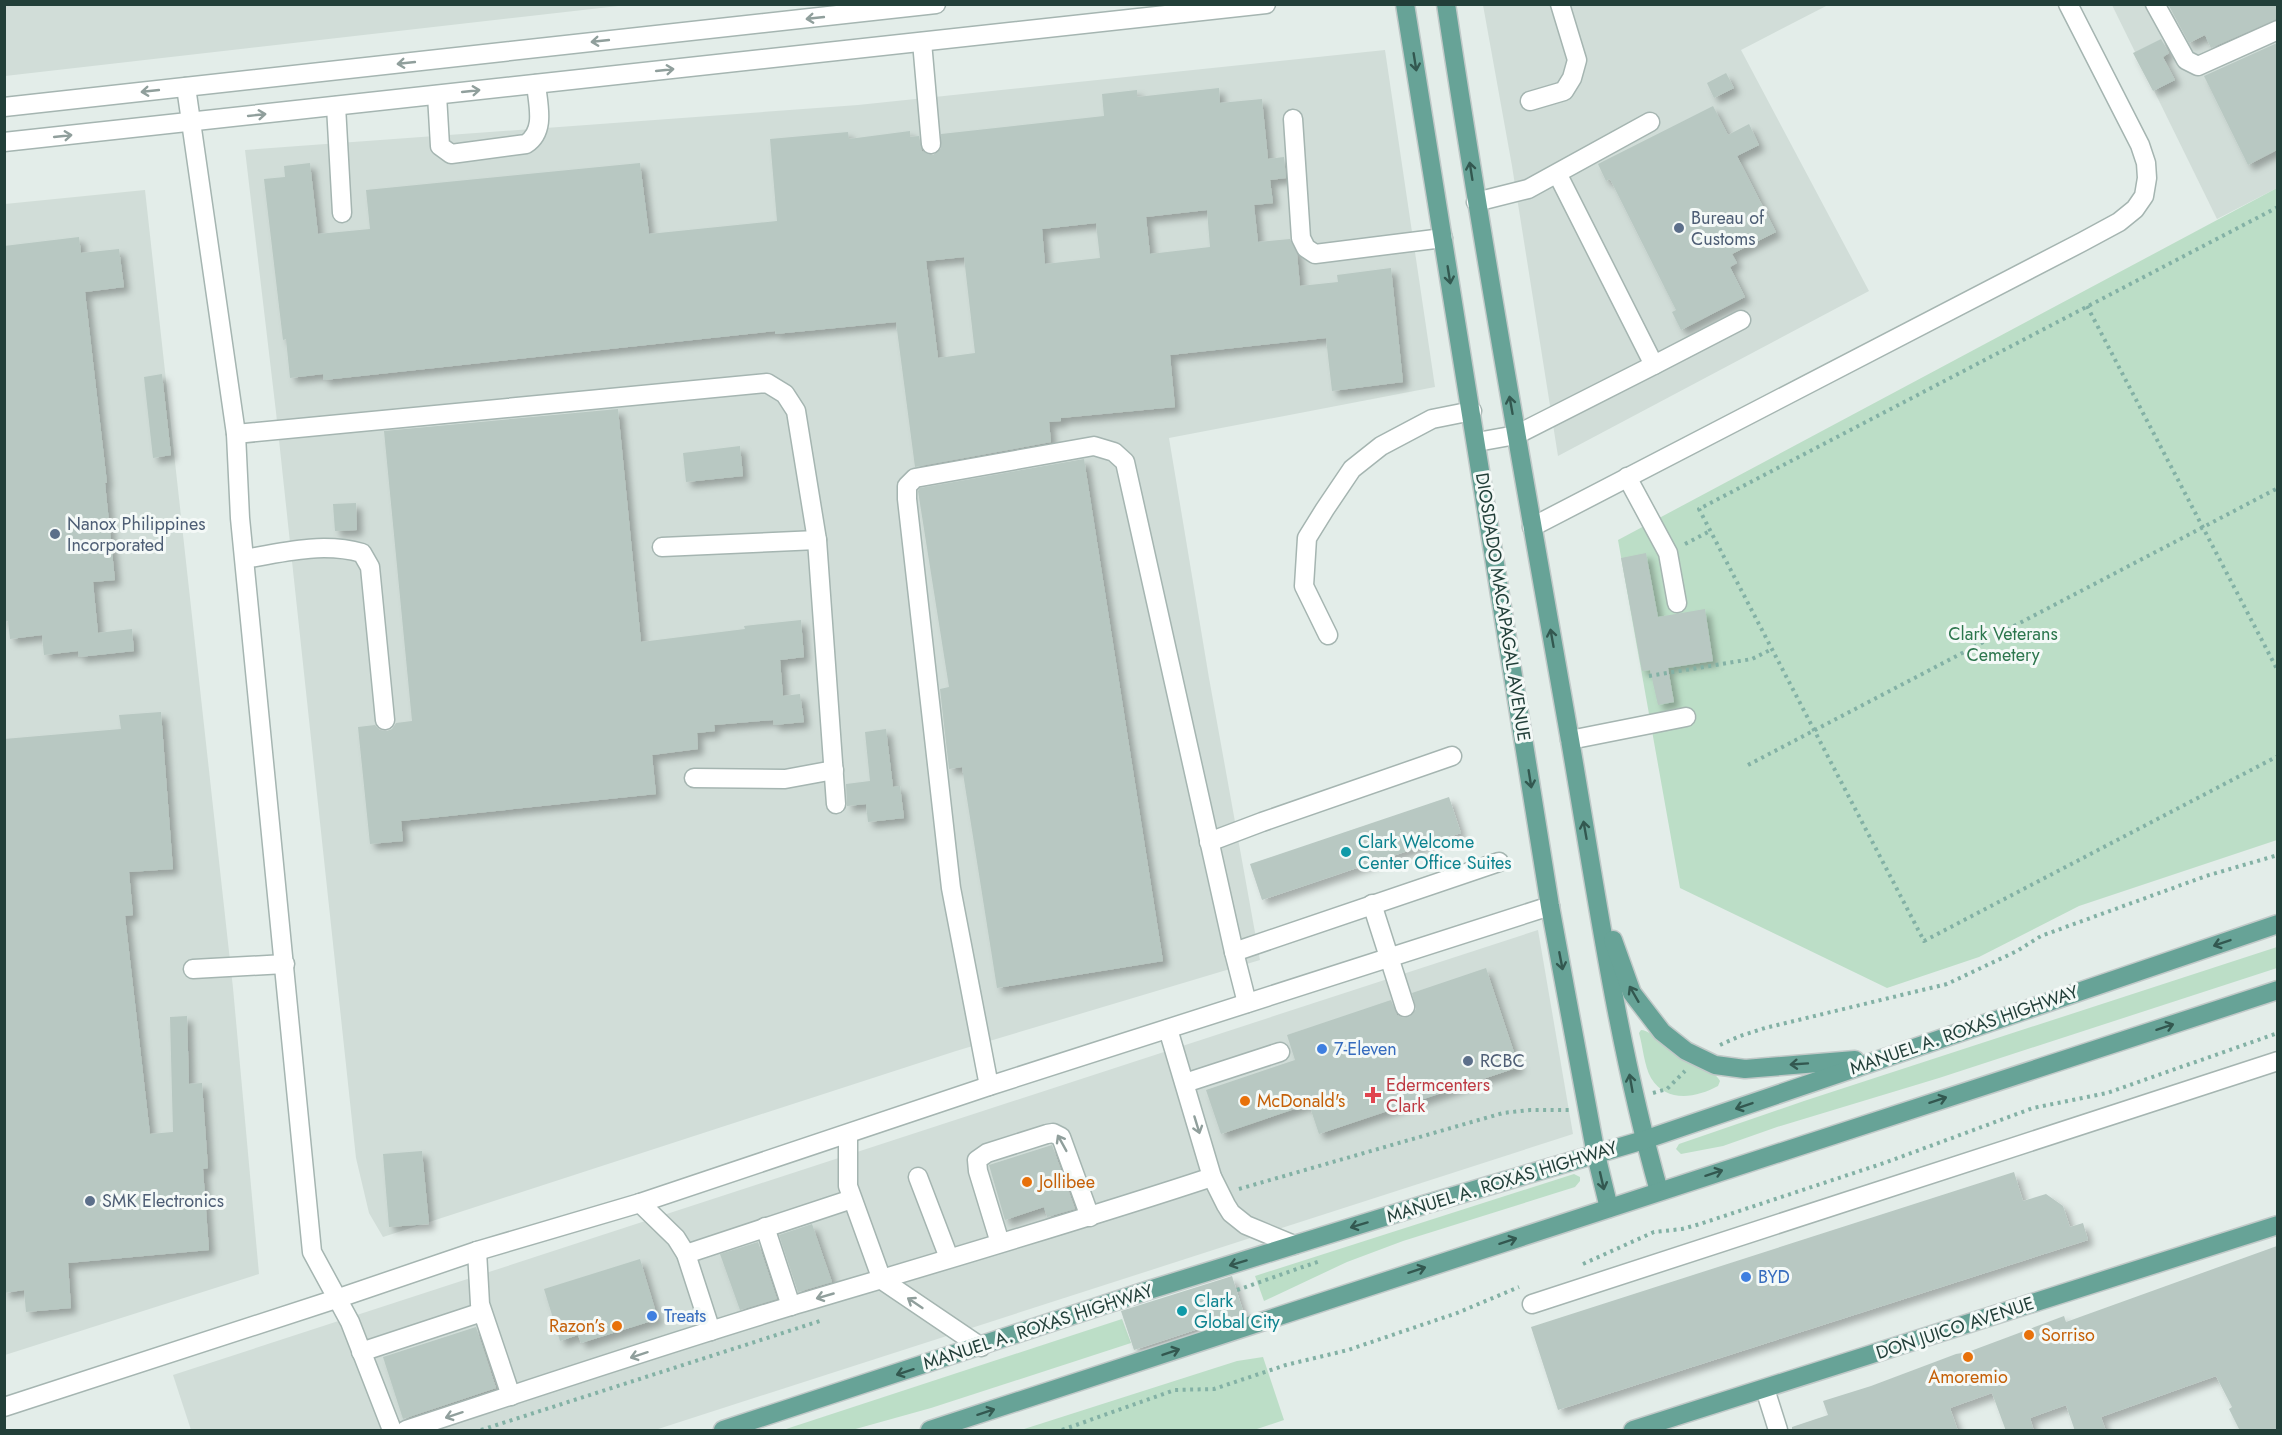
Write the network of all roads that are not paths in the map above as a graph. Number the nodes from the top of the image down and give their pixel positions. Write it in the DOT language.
graph roads {
  1 [pos="936,4"];
  2 [pos="1266,4"];
  3 [pos="1405,4"];
  4 [pos="1446,4"];
  5 [pos="1560,4"];
  6 [pos="2068,4"];
  7 [pos="2155,4"];
  8 [pos="2277,30"];
  9 [pos="922,42"];
  10 [pos="536,84"];
  11 [pos="186,87"];
  12 [pos="437,95"];
  13 [pos="1530,101"];
  14 [pos="4,106"];
  15 [pos="336,106"];
  16 [pos="1293,119"];
  17 [pos="190,122"];
  18 [pos="1650,122"];
  19 [pos="4,142"];
  20 [pos="931,144"];
  21 [pos="1558,175"];
  22 [pos="1476,202"];
  23 [pos="342,213"];
  24 [pos="1443,238"];
  25 [pos="1741,320"];
  26 [pos="1654,365"];
  27 [pos="1472,411"];
  28 [pos="236,434"];
  29 [pos="1516,435"];
  30 [pos="1477,442"];
  31 [pos="1627,477"];
  32 [pos="1532,526"];
  33 [pos="817,540"];
  34 [pos="662,548"];
  35 [pos="245,559"];
  36 [pos="1677,603"];
  37 [pos="1328,635"];
  38 [pos="1686,717"];
  39 [pos="385,720"];
  40 [pos="1570,740"];
  41 [pos="1452,756"];
  42 [pos="834,770"];
  43 [pos="694,778"];
  44 [pos="836,804"];
  45 [pos="1209,842"];
  46 [pos="1499,862"];
  47 [pos="1595,888"];
  48 [pos="1372,904"];
  49 [pos="1550,906"];
  50 [pos="2277,924"];
  51 [pos="1234,952"];
  52 [pos="1389,958"];
  53 [pos="285,964"];
  54 [pos="193,969"];
  55 [pos="2277,990"];
  56 [pos="1247,1003"];
  57 [pos="1405,1007"];
  58 [pos="1167,1029"];
  59 [pos="1281,1052"];
  60 [pos="1879,1059"];
  61 [pos="2277,1061"];
  62 [pos="1185,1083"];
  63 [pos="988,1086"];
  64 [pos="848,1134"];
  65 [pos="1644,1140"];
  66 [pos="1596,1155"];
  67 [pos="1212,1177"];
  68 [pos="918,1178"];
  69 [pos="1659,1191"];
  70 [pos="852,1198"];
  71 [pos="640,1203"];
  72 [pos="1609,1208"];
  73 [pos="1090,1217"];
  74 [pos="2277,1225"];
  75 [pos="765,1227"];
  76 [pos="1000,1243"];
  77 [pos="1294,1245"];
  78 [pos="477,1251"];
  79 [pos="686,1254"];
  80 [pos="949,1258"];
  81 [pos="882,1280"];
  82 [pos="336,1299"];
  83 [pos="1532,1304"];
  84 [pos="791,1306"];
  85 [pos="482,1312"];
  86 [pos="711,1331"];
  87 [pos="981,1347"];
  88 [pos="361,1352"];
  89 [pos="1765,1389"];
  90 [pos="511,1396"];
  91 [pos="4,1407"];
  92 [pos="392,1431"];
  93 [pos="406,1431"];
  94 [pos="723,1431"];
  95 [pos="930,1431"];
  96 [pos="1633,1431"];
  97 [pos="1778,1431"];
  1 -- 11 [label="street, one-way"];
  2 -- 9 [label="street"];
  3 -- 24 [label="main road, DIOSDADO MACAPAGAL AVENUE, one-way"];
  22 -- 4 [label="main road, one-way"];
  5 -- 13 [label="street"];
  6 -- 31 [label="street"];
  7 -- 8 [label="street"];
  10 -- 9 [label="street, one-way"];
  9 -- 20 [label="street"];
  12 -- 10 [label="street, one-way"];
  10 -- 12 [label="street"];
  11 -- 14 [label="street, one-way"];
  11 -- 17 [label="street"];
  12 -- 15 [label="street"];
  17 -- 15 [label="street, one-way"];
  15 -- 23 [label="street"];
  16 -- 24 [label="street"];
  19 -- 17 [label="street, one-way"];
  17 -- 28 [label="street"];
  18 -- 21 [label="street"];
  21 -- 22 [label="street"];
  21 -- 26 [label="street"];
  29 -- 22 [label="main road, one-way"];
  24 -- 27 [label="main road, DIOSDADO MACAPAGAL AVENUE, one-way"];
  25 -- 26 [label="street"];
  26 -- 29 [label="street"];
  27 -- 30 [label="main road, DIOSDADO MACAPAGAL AVENUE"];
  27 -- 37 [label="street"];
  28 -- 33 [label="street"];
  28 -- 35 [label="street"];
  29 -- 30 [label="street"];
  29 -- 32 [label="main road"];
  30 -- 49 [label="main road, DIOSDADO MACAPAGAL AVENUE, one-way"];
  31 -- 32 [label="street"];
  31 -- 36 [label="street"];
  40 -- 32 [label="main road, one-way"];
  33 -- 34 [label="street"];
  33 -- 42 [label="street"];
  35 -- 39 [label="street"];
  35 -- 53 [label="street"];
  38 -- 40 [label="street"];
  47 -- 40 [label="main road, one-way"];
  41 -- 45 [label="street"];
  42 -- 43 [label="street"];
  42 -- 44 [label="street"];
  45 -- 51 [label="street"];
  45 -- 63 [label="street"];
  46 -- 48 [label="street"];
  60 -- 47 [label="main road, one-way"];
  65 -- 47 [label="main road, one-way"];
  48 -- 51 [label="street"];
  48 -- 52 [label="street"];
  49 -- 52 [label="street"];
  49 -- 66 [label="main road, DIOSDADO MACAPAGAL AVENUE, one-way"];
  50 -- 60 [label="main road, MANUEL A. ROXAS HIGHWAY, one-way"];
  51 -- 56 [label="street"];
  52 -- 56 [label="street"];
  52 -- 57 [label="street"];
  53 -- 54 [label="street"];
  53 -- 82 [label="street"];
  69 -- 55 [label="main road, one-way"];
  56 -- 58 [label="street"];
  58 -- 62 [label="street"];
  58 -- 63 [label="street"];
  59 -- 62 [label="street"];
  60 -- 65 [label="main road, MANUEL A. ROXAS HIGHWAY, one-way"];
  61 -- 83 [label="street"];
  62 -- 67 [label="street, one-way"];
  63 -- 64 [label="street"];
  64 -- 70 [label="street"];
  64 -- 71 [label="street"];
  65 -- 66 [label="main road, MANUEL A. ROXAS HIGHWAY"];
  65 -- 69 [label="main road"];
  66 -- 72 [label="main road, DIOSDADO MACAPAGAL AVENUE, one-way"];
  66 -- 77 [label="main road, MANUEL A. ROXAS HIGHWAY, one-way"];
  67 -- 73 [label="street"];
  67 -- 77 [label="street"];
  68 -- 80 [label="street"];
  69 -- 72 [label="main road"];
  70 -- 75 [label="street"];
  70 -- 81 [label="street"];
  71 -- 78 [label="street"];
  71 -- 79 [label="street"];
  95 -- 72 [label="main road, one-way"];
  73 -- 76 [label="street"];
  73 -- 76 [label="street, one-way"];
  74 -- 89 [label="main road, DON JUICO AVENUE"];
  75 -- 79 [label="street"];
  75 -- 84 [label="street"];
  76 -- 80 [label="street"];
  77 -- 87 [label="main road, MANUEL A. ROXAS HIGHWAY, one-way"];
  78 -- 82 [label="street"];
  78 -- 85 [label="street"];
  79 -- 86 [label="street"];
  80 -- 81 [label="street"];
  81 -- 84 [label="street, one-way"];
  87 -- 81 [label="street, one-way"];
  82 -- 88 [label="street"];
  82 -- 91 [label="street"];
  84 -- 86 [label="street"];
  85 -- 88 [label="street"];
  85 -- 90 [label="street"];
  86 -- 90 [label="street, one-way"];
  87 -- 94 [label="main road, MANUEL A. ROXAS HIGHWAY, one-way"];
  88 -- 92 [label="street"];
  89 -- 96 [label="main road, DON JUICO AVENUE"];
  89 -- 97 [label="street"];
  90 -- 93 [label="street, one-way"];
}
